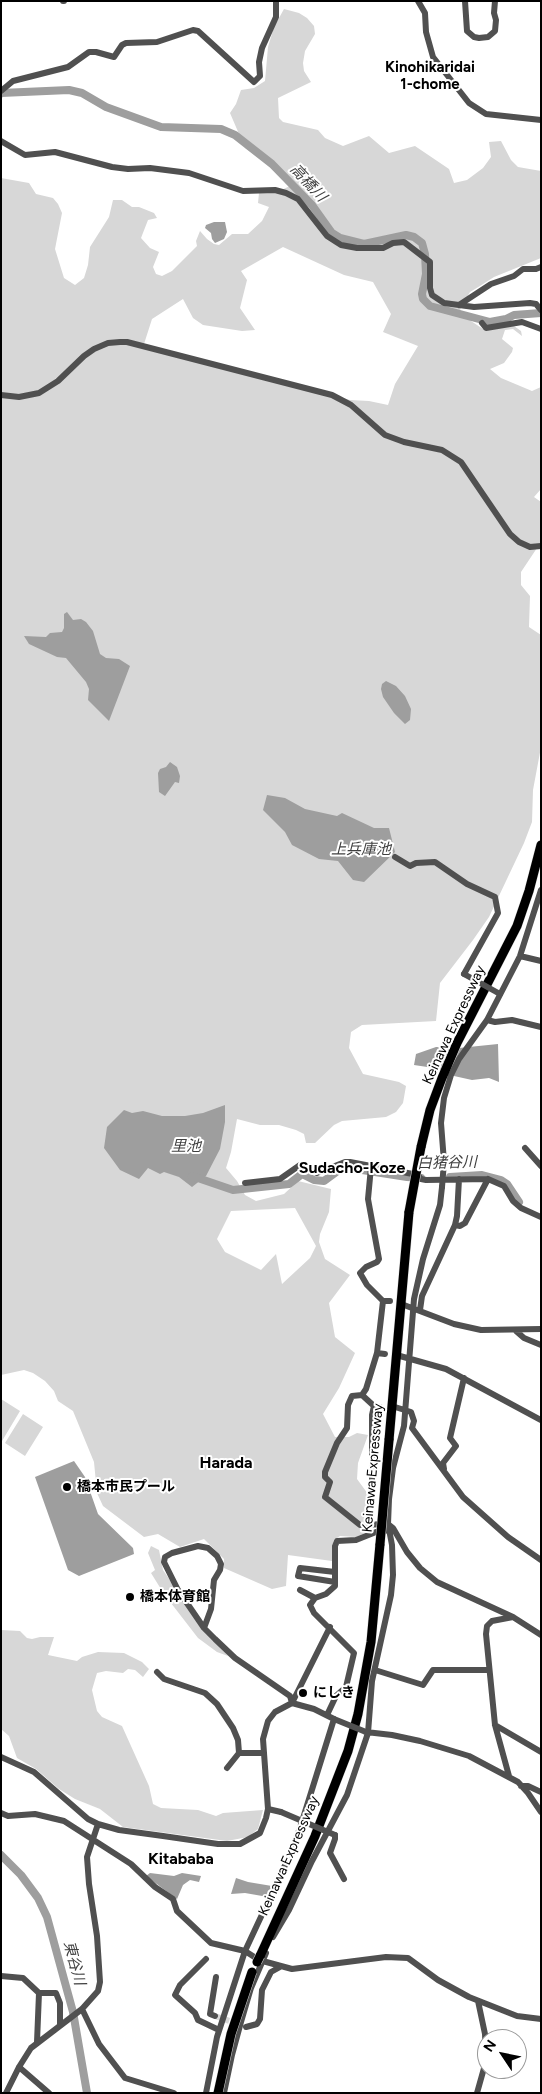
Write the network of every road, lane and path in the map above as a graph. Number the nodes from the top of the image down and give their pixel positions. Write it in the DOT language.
graph roads {
  1 [pos="276,1"];
  2 [pos="418,1"];
  3 [pos="465,1"];
  4 [pos="495,1"];
  5 [pos="1,91"];
  6 [pos="541,120"];
  7 [pos="1,141"];
  8 [pos="541,267"];
  9 [pos="459,305"];
  10 [pos="541,310"];
  11 [pos="482,323"];
  12 [pos="541,330"];
  13 [pos="1,395"];
  14 [pos="541,546"];
  15 [pos="541,844"];
  16 [pos="395,857"];
  17 [pos="541,890"];
  18 [pos="520,956"];
  19 [pos="541,961"];
  20 [pos="500,994"];
  21 [pos="487,1020"];
  22 [pos="541,1027"];
  23 [pos="445,1081"];
  24 [pos="525,1148"];
  25 [pos="541,1166"];
  26 [pos="371,1167"];
  27 [pos="459,1179"];
  28 [pos="488,1179"];
  29 [pos="245,1183"];
  30 [pos="541,1217"];
  31 [pos="455,1225"];
  32 [pos="404,1305"];
  33 [pos="417,1309"];
  34 [pos="541,1329"];
  35 [pos="516,1331"];
  36 [pos="541,1345"];
  37 [pos="377,1353"];
  38 [pos="385,1354"];
  39 [pos="400,1356"];
  40 [pos="410,1357"];
  41 [pos="464,1378"];
  42 [pos="362,1395"];
  43 [pos="395,1407"];
  44 [pos="406,1409"];
  45 [pos="541,1420"];
  46 [pos="445,1471"];
  47 [pos="372,1495"];
  48 [pos="388,1498"];
  49 [pos="368,1525"];
  50 [pos="390,1527"];
  51 [pos="541,1560"];
  52 [pos="335,1572"];
  53 [pos="335,1582"];
  54 [pos="300,1590"];
  55 [pos="315,1598"];
  56 [pos="513,1617"];
  57 [pos="330,1627"];
  58 [pos="204,1628"];
  59 [pos="541,1635"];
  60 [pos="375,1670"];
  61 [pos="489,1670"];
  62 [pos="157,1672"];
  63 [pos="292,1703"];
  64 [pos="327,1714"];
  65 [pos="334,1719"];
  66 [pos="495,1725"];
  67 [pos="367,1733"];
  68 [pos="541,1752"];
  69 [pos="239,1753"];
  70 [pos="263,1753"];
  71 [pos="1,1757"];
  72 [pos="227,1768"];
  73 [pos="509,1776"];
  74 [pos="521,1786"];
  75 [pos="541,1792"];
  76 [pos="268,1809"];
  77 [pos="541,1812"];
  78 [pos="1,1813"];
  79 [pos="98,1824"];
  80 [pos="93,1841"];
  81 [pos="344,1879"];
  82 [pos="245,1951"];
  83 [pos="206,1959"];
  84 [pos="260,1960"];
  85 [pos="281,1966"];
  86 [pos="1,1976"];
  87 [pos="216,1977"];
  88 [pos="39,1993"];
  89 [pos="478,2001"];
  90 [pos="80,2010"];
  91 [pos="216,2016"];
  92 [pos="541,2019"];
  93 [pos="61,2023"];
  94 [pos="246,2027"];
  95 [pos="219,2030"];
  96 [pos="37,2042"];
  97 [pos="19,2066"];
  98 [pos="160,2091"];
  99 [pos="6,2093"];
  100 [pos="49,2093"];
  101 [pos="174,2093"];
  102 [pos="206,2093"];
  103 [pos="218,2093"];
  104 [pos="224,2093"];
  105 [pos="477,2093"];
  1 -- 5 [label="street"];
  2 -- 6 [label="street"];
  3 -- 4 [label="street"];
  7 -- 9 [label="street"];
  8 -- 9 [label="street"];
  9 -- 10 [label="street"];
  11 -- 12 [label="street"];
  13 -- 14 [label="street"];
  15 -- 23 [label="highway, Keinawa Expressway"];
  16 -- 20 [label="street, bridge"];
  17 -- 18 [label="street"];
  18 -- 19 [label="street"];
  18 -- 20 [label="street"];
  20 -- 21 [label="street"];
  21 -- 22 [label="street"];
  21 -- 23 [label="street"];
  23 -- 33 [label="street, bridge"];
  23 -- 84 [label="highway, Keinawa Expressway, bridge"];
  24 -- 25 [label="street"];
  26 -- 27 [label="street"];
  26 -- 29 [label="street"];
  26 -- 37 [label="street"];
  27 -- 28 [label="street"];
  27 -- 31 [label="street"];
  28 -- 30 [label="street"];
  28 -- 31 [label="street"];
  31 -- 33 [label="street"];
  32 -- 33 [label="street"];
  33 -- 35 [label="street"];
  33 -- 40 [label="street"];
  34 -- 35 [label="street"];
  35 -- 36 [label="street"];
  37 -- 38 [label="street"];
  37 -- 42 [label="street"];
  39 -- 40 [label="street"];
  40 -- 41 [label="street"];
  40 -- 44 [label="street"];
  41 -- 45 [label="street"];
  41 -- 46 [label="street"];
  42 -- 47 [label="street"];
  42 -- 49 [label="street"];
  43 -- 44 [label="street"];
  44 -- 46 [label="street"];
  44 -- 48 [label="street"];
  46 -- 51 [label="street"];
  47 -- 48 [label="street"];
  47 -- 49 [label="street"];
  48 -- 50 [label="street"];
  49 -- 50 [label="street"];
  50 -- 52 [label="street"];
  50 -- 56 [label="street"];
  50 -- 60 [label="street"];
  52 -- 53 [label="street"];
  52 -- 53 [label="street"];
  53 -- 55 [label="street"];
  54 -- 55 [label="street"];
  55 -- 57 [label="street"];
  56 -- 59 [label="street"];
  56 -- 61 [label="street"];
  57 -- 63 [label="street"];
  57 -- 64 [label="street"];
  58 -- 58 [label="street"];
  58 -- 63 [label="street"];
  60 -- 61 [label="street"];
  60 -- 67 [label="street"];
  61 -- 66 [label="street"];
  62 -- 69 [label="street"];
  63 -- 64 [label="street"];
  63 -- 70 [label="street"];
  64 -- 65 [label="street"];
  65 -- 67 [label="street, bridge"];
  65 -- 82 [label="street"];
  66 -- 68 [label="street"];
  66 -- 73 [label="street"];
  67 -- 73 [label="street"];
  67 -- 84 [label="street"];
  69 -- 70 [label="street"];
  69 -- 72 [label="street"];
  70 -- 76 [label="street"];
  71 -- 79 [label="street"];
  73 -- 74 [label="street"];
  74 -- 75 [label="street"];
  74 -- 77 [label="street"];
  76 -- 79 [label="street"];
  76 -- 81 [label="street, bridge"];
  78 -- 80 [label="street"];
  79 -- 80 [label="street"];
  80 -- 82 [label="street"];
  80 -- 90 [label="street"];
  82 -- 84 [label="street"];
  82 -- 95 [label="street"];
  83 -- 95 [label="street"];
  84 -- 85 [label="street"];
  84 -- 103 [label="highway, Keinawa Expressway, bridge"];
  84 -- 104 [label="street"];
  85 -- 89 [label="street"];
  85 -- 94 [label="street"];
  86 -- 88 [label="street"];
  87 -- 91 [label="street"];
  88 -- 93 [label="street"];
  88 -- 96 [label="street"];
  89 -- 92 [label="street"];
  89 -- 105 [label="street"];
  90 -- 93 [label="street"];
  90 -- 98 [label="street"];
  93 -- 96 [label="street"];
  95 -- 102 [label="street"];
  96 -- 97 [label="street"];
  97 -- 99 [label="street"];
  97 -- 100 [label="street"];
  98 -- 101 [label="street"];
}
